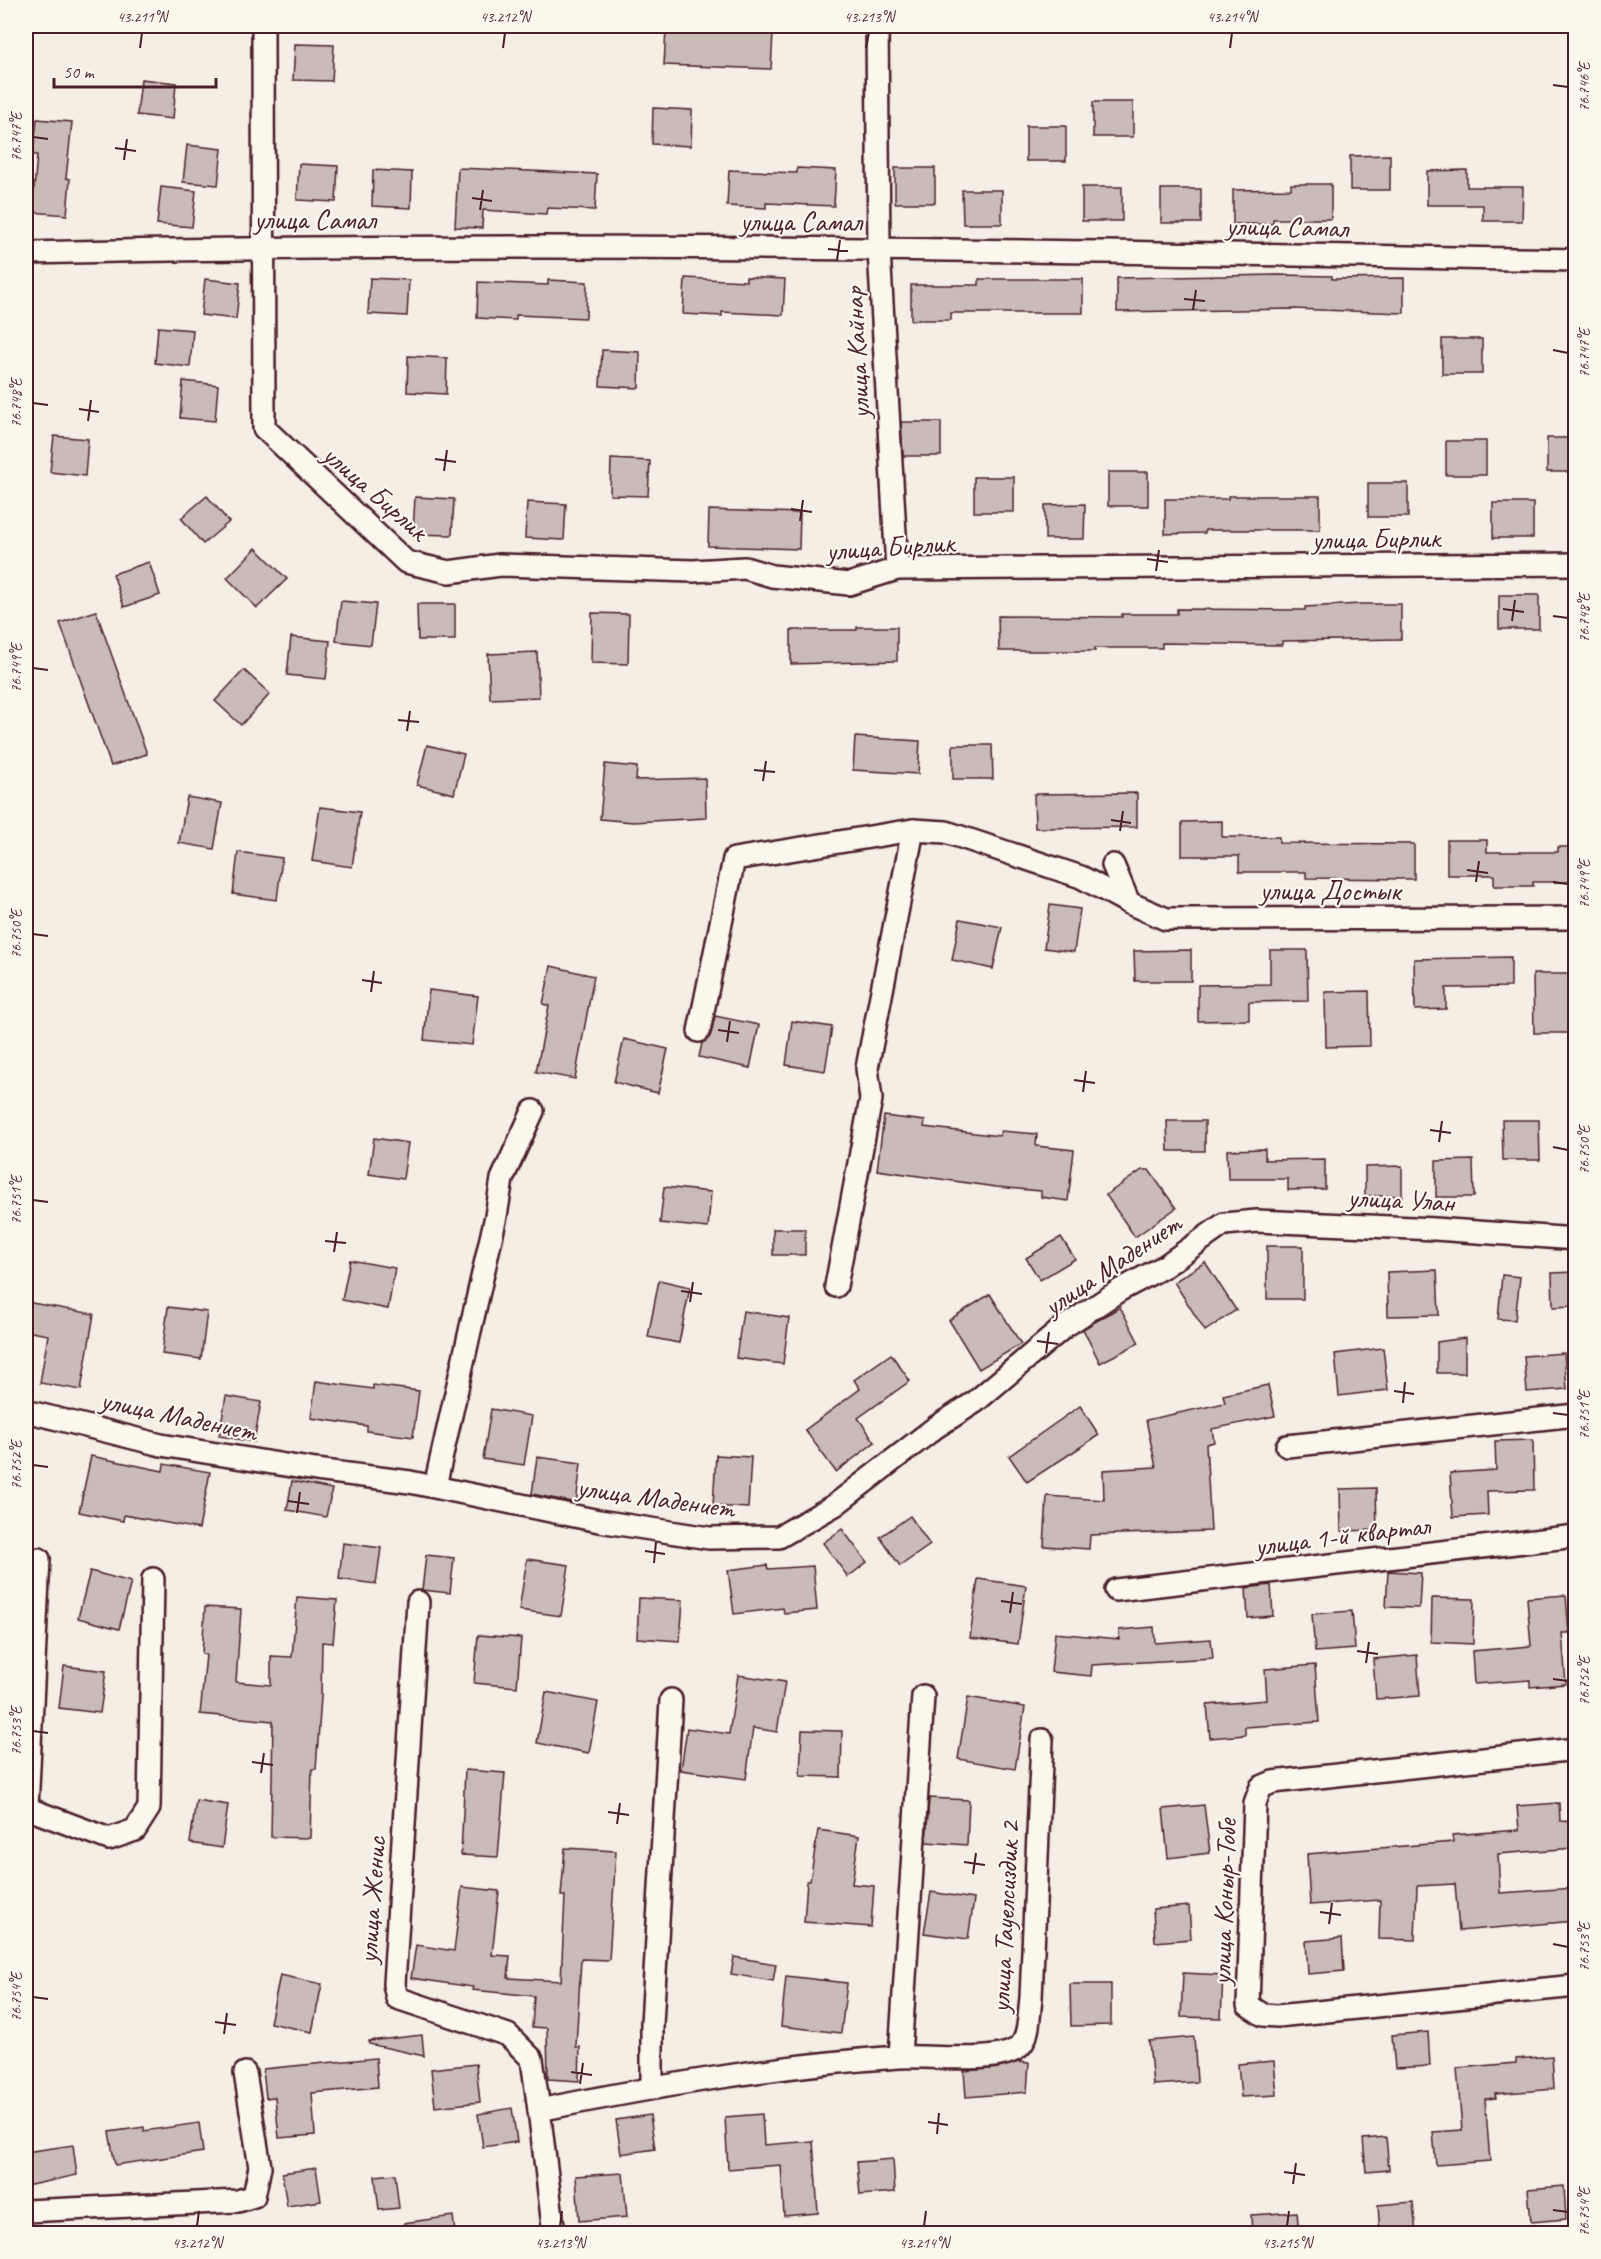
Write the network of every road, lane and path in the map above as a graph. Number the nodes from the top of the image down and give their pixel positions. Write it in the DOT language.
graph roads {
  1 [pos="263,26"];
  2 [pos="877,26"];
  3 [pos="262,247"];
  4 [pos="879,250"];
  5 [pos="26,253"];
  6 [pos="1575,260"];
  7 [pos="1575,564"];
  8 [pos="897,569"];
  9 [pos="913,830"];
  10 [pos="1113,866"];
  11 [pos="1129,903"];
  12 [pos="1575,918"];
  13 [pos="699,1031"];
  14 [pos="533,1112"];
  15 [pos="1224,1224"];
  16 [pos="1575,1239"];
  17 [pos="836,1286"];
  18 [pos="26,1411"];
  19 [pos="1575,1415"];
  20 [pos="1287,1446"];
  21 [pos="435,1486"];
  22 [pos="1575,1536"];
  23 [pos="39,1559"];
  24 [pos="153,1579"];
  25 [pos="1116,1590"];
  26 [pos="418,1602"];
  27 [pos="923,1696"];
  28 [pos="671,1700"];
  29 [pos="1042,1740"];
  30 [pos="1575,1749"];
  31 [pos="26,1808"];
  32 [pos="1575,1986"];
  33 [pos="900,2056"];
  34 [pos="245,2073"];
  35 [pos="652,2088"];
  36 [pos="539,2110"];
  37 [pos="26,2211"];
  38 [pos="554,2234"];
  1 -- 3 [label="street"];
  2 -- 4 [label="street, улица Кайнар"];
  3 -- 4 [label="street, улица Самал"];
  3 -- 5 [label="street, улица Самал"];
  3 -- 8 [label="street, улица Бирлик"];
  4 -- 6 [label="street, улица Самал"];
  4 -- 8 [label="street, улица Кайнар"];
  7 -- 8 [label="street, улица Бирлик"];
  9 -- 11 [label="street, улица Достык"];
  9 -- 13 [label="street, улица Достык"];
  9 -- 17 [label="street"];
  10 -- 11 [label="street"];
  11 -- 12 [label="street, улица Достык"];
  14 -- 21 [label="street"];
  15 -- 16 [label="street, улица Улан"];
  15 -- 21 [label="street, улица Мадениет"];
  18 -- 21 [label="street, улица Мадениет"];
  19 -- 20 [label="street"];
  22 -- 25 [label="street, улица 1-й квартал"];
  23 -- 31 [label="street"];
  24 -- 31 [label="street"];
  26 -- 36 [label="street, улица Женис"];
  27 -- 33 [label="street"];
  28 -- 35 [label="street"];
  29 -- 33 [label="street, улица Тауелсиздик 2"];
  30 -- 32 [label="street, улица Коныр-Тобе"];
  33 -- 35 [label="street, улица Тауелсиздик 2"];
  34 -- 37 [label="street"];
  35 -- 36 [label="street, улица Тауелсиздик 2"];
  36 -- 38 [label="street"];
}
